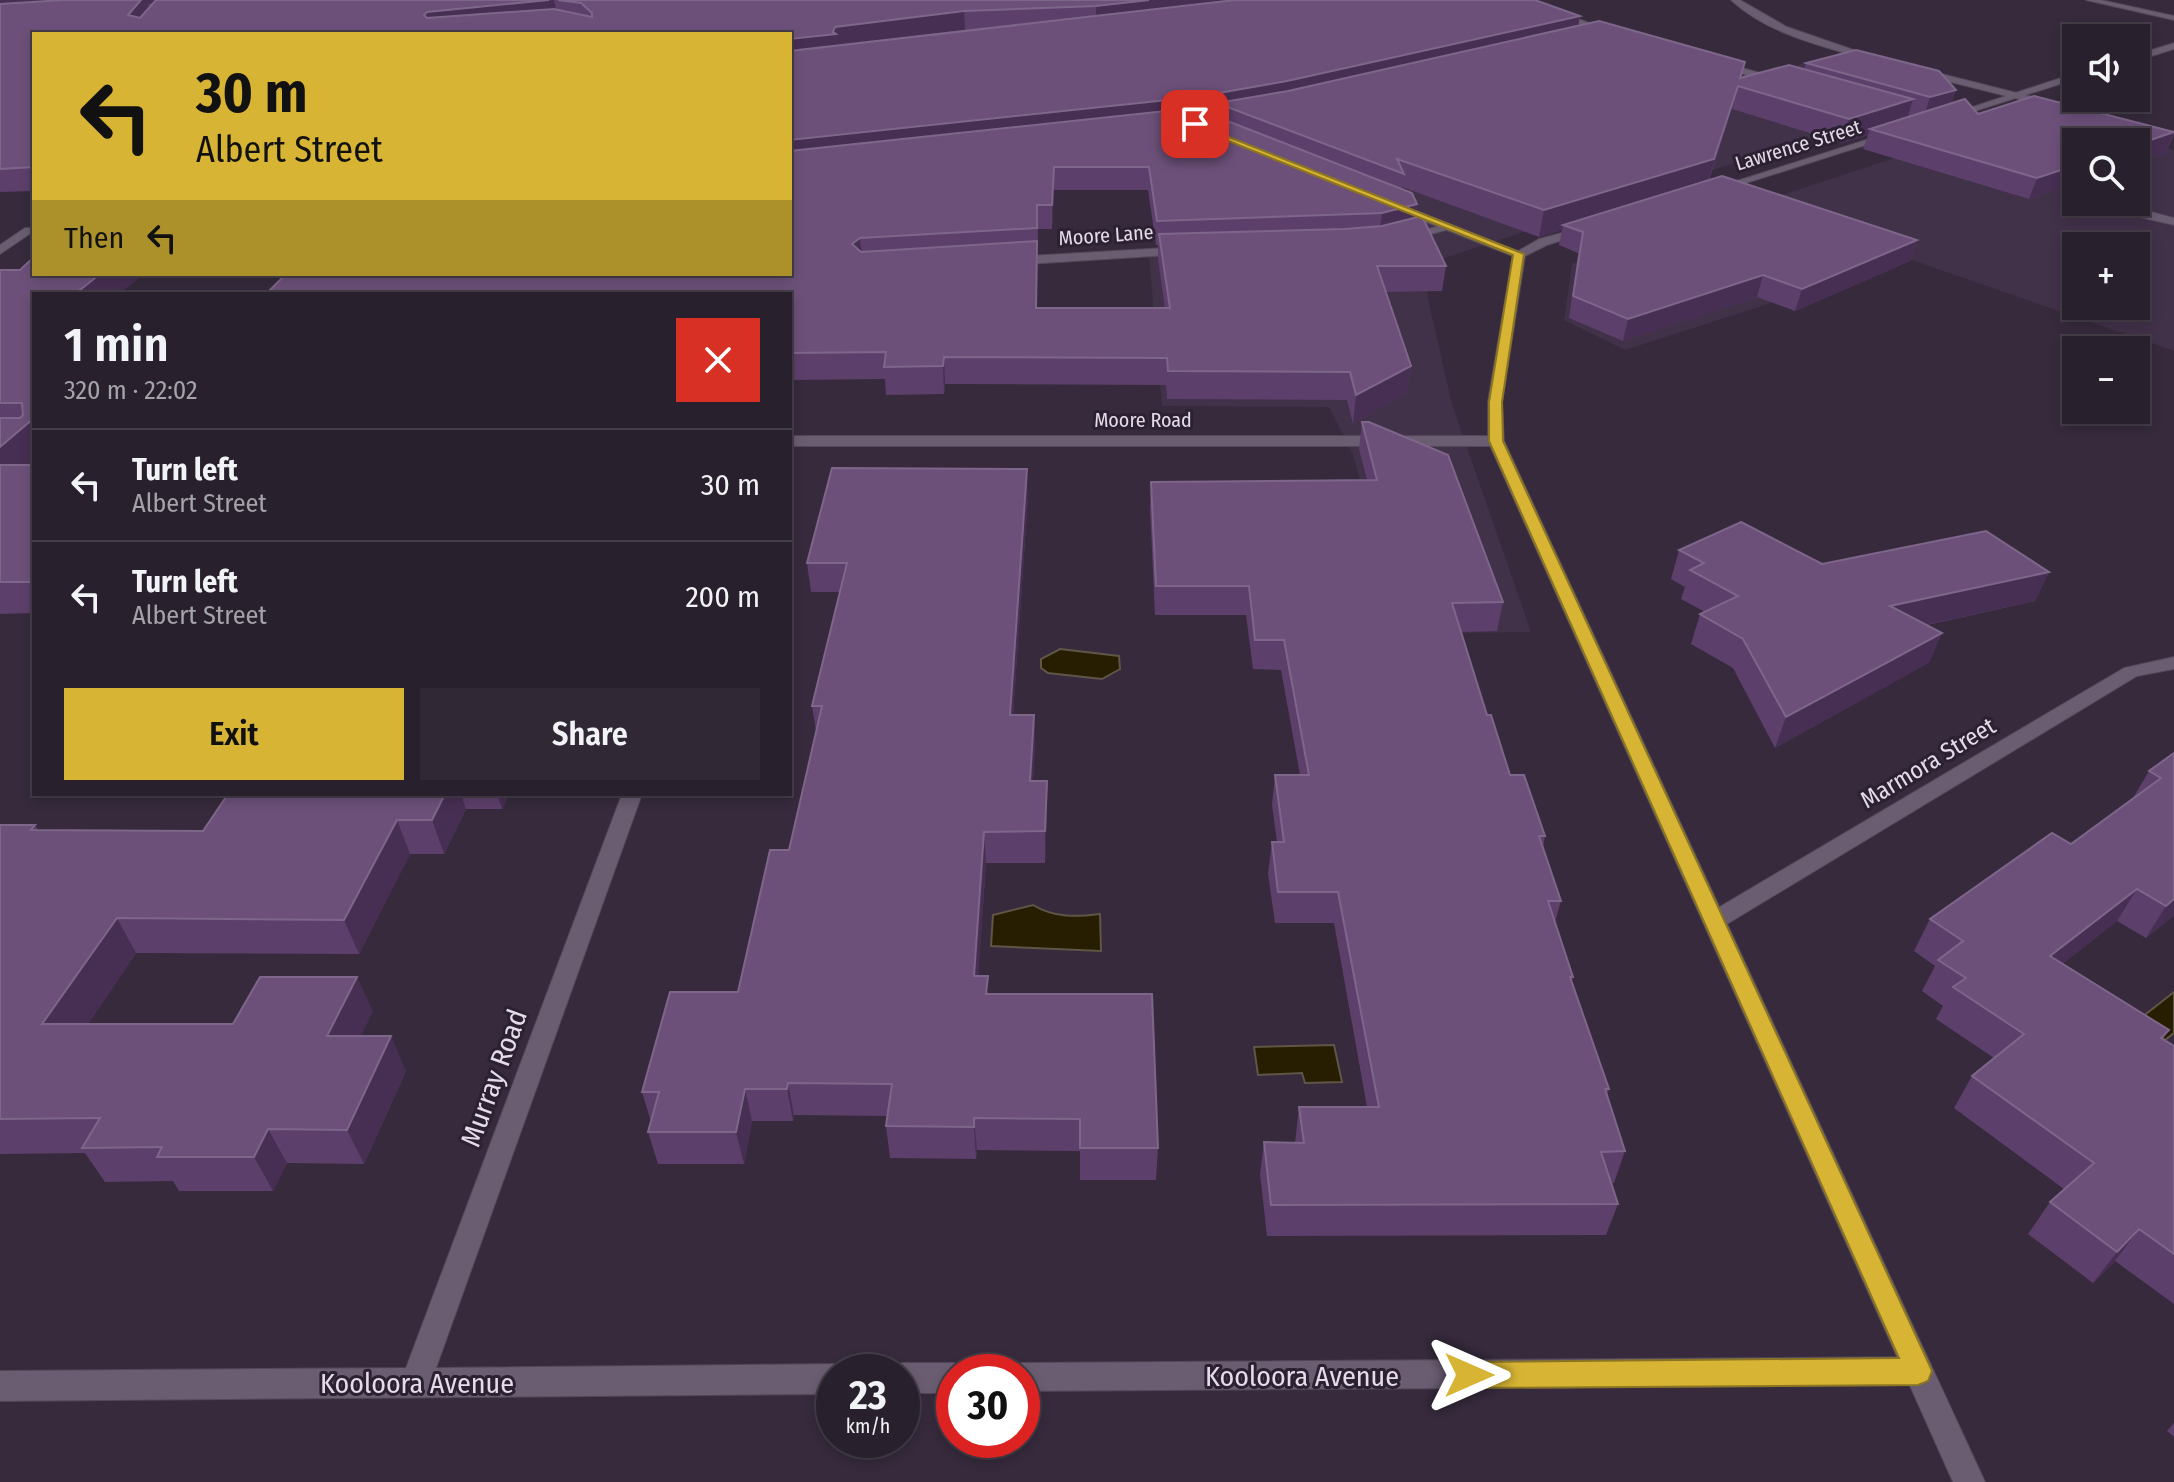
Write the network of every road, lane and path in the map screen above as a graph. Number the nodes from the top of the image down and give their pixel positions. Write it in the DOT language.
graph roads {
  1 [pos="1524,0"];
  2 [pos="1735,0"];
  3 [pos="2090,0"];
  4 [pos="2174,19"];
  5 [pos="2174,27"];
  6 [pos="1611,33"];
  7 [pos="1591,38"];
  8 [pos="1627,38"];
  9 [pos="2174,46"];
  10 [pos="2150,54"];
  11 [pos="1883,61"];
  12 [pos="1712,63"];
  13 [pos="1910,68"];
  14 [pos="2062,80"];
  15 [pos="1797,86"];
  16 [pos="2014,95"];
  17 [pos="2062,107"];
  18 [pos="1942,119"];
  19 [pos="1900,132"];
  20 [pos="1708,192"];
  21 [pos="1379,200"];
  22 [pos="2150,215"];
  23 [pos="2174,222"];
  24 [pos="1446,227"];
  25 [pos="1594,227"];
  26 [pos="0,230"];
  27 [pos="31,230"];
  28 [pos="1393,240"];
  29 [pos="0,250"];
  30 [pos="1192,250"];
  31 [pos="1524,250"];
  32 [pos="1004,262"];
  33 [pos="792,441"];
  34 [pos="1496,441"];
  35 [pos="2174,663"];
  36 [pos="631,796"];
  37 [pos="1714,921"];
  38 [pos="1918,1371"];
  39 [pos="1040,1377"];
  40 [pos="816,1379"];
  41 [pos="415,1384"];
  42 [pos="0,1386"];
  43 [pos="1969,1482"];
  1 -- 6 [label="street"];
  2 -- 11 [label="street"];
  3 -- 4 [label="street"];
  4 -- 5 [label="street"];
  6 -- 7 [label="street"];
  6 -- 8 [label="street"];
  9 -- 10 [label="street"];
  12 -- 15 [label="street"];
  13 -- 16 [label="street"];
  14 -- 16 [label="street"];
  16 -- 17 [label="street"];
  16 -- 18 [label="street"];
  19 -- 20 [label="street, Lawrence Street"];
  21 -- 24 [label="street"];
  22 -- 23 [label="street"];
  24 -- 28 [label="street"];
  24 -- 31 [label="street"];
  25 -- 31 [label="street"];
  26 -- 27 [label="street"];
  27 -- 29 [label="street"];
  30 -- 32 [label="street, Moore Lane"];
  31 -- 34 [label="street"];
  33 -- 34 [label="street, Moore Road"];
  34 -- 37 [label="street"];
  35 -- 37 [label="street, Marmora Street"];
  36 -- 41 [label="street, Murray Road"];
  37 -- 38 [label="street"];
  38 -- 39 [label="street, Kooloora Avenue"];
  38 -- 43 [label="street"];
  40 -- 41 [label="street, Kooloora Avenue"];
  41 -- 42 [label="street, Kooloora Avenue"];
}
